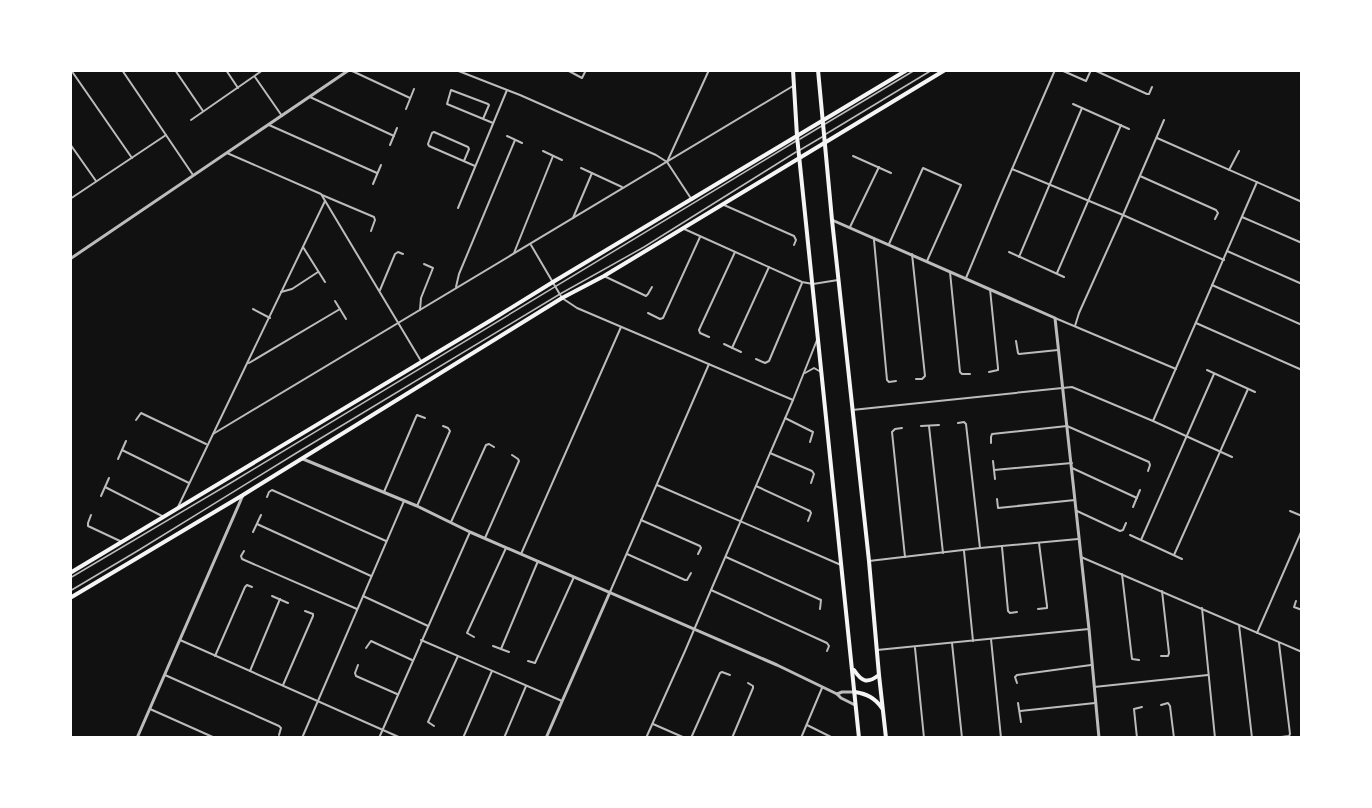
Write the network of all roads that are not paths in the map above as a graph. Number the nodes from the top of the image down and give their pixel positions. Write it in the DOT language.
graph roads {
  1 [pos="71,70"];
  2 [pos="122,70"];
  3 [pos="175,70"];
  4 [pos="226,70"];
  5 [pos="263,70"];
  6 [pos="349,70"];
  7 [pos="456,70"];
  8 [pos="567,70"];
  9 [pos="586,70"];
  10 [pos="709,70"];
  11 [pos="793,70"];
  12 [pos="818,70"];
  13 [pos="907,70"];
  14 [pos="915,70"];
  15 [pos="932,70"];
  16 [pos="945,70"];
  17 [pos="1055,70"];
  18 [pos="1061,70"];
  19 [pos="1093,70"];
  20 [pos="255,77"];
  21 [pos="794,86"];
  22 [pos="1152,87"];
  23 [pos="238,88"];
  24 [pos="414,89"];
  25 [pos="507,90"];
  26 [pos="310,97"];
  27 [pos="410,98"];
  28 [pos="1073,104"];
  29 [pos="1082,108"];
  30 [pos="406,109"];
  31 [pos="203,111"];
  32 [pos="282,116"];
  33 [pos="483,119"];
  34 [pos="192,120"];
  35 [pos="1164,120"];
  36 [pos="493,123"];
  37 [pos="823,123"];
  38 [pos="269,125"];
  39 [pos="1121,125"];
  40 [pos="397,128"];
  41 [pos="1130,129"];
  42 [pos="166,135"];
  43 [pos="825,135"];
  44 [pos="394,136"];
  45 [pos="507,136"];
  46 [pos="798,138"];
  47 [pos="1157,138"];
  48 [pos="515,140"];
  49 [pos="825,142"];
  50 [pos="522,143"];
  51 [pos="70,144"];
  52 [pos="390,145"];
  53 [pos="543,151"];
  54 [pos="799,151"];
  55 [pos="1239,151"];
  56 [pos="227,153"];
  57 [pos="553,156"];
  58 [pos="853,156"];
  59 [pos="800,157"];
  60 [pos="132,158"];
  61 [pos="562,160"];
  62 [pos="464,161"];
  63 [pos="667,162"];
  64 [pos="381,165"];
  65 [pos="475,166"];
  66 [pos="879,167"];
  67 [pos="581,168"];
  68 [pos="1012,169"];
  69 [pos="1229,170"];
  70 [pos="377,173"];
  71 [pos="592,173"];
  72 [pos="891,173"];
  73 [pos="194,176"];
  74 [pos="1140,177"];
  75 [pos="97,182"];
  76 [pos="1257,182"];
  77 [pos="372,184"];
  78 [pos="1049,185"];
  79 [pos="623,188"];
  80 [pos="321,194"];
  81 [pos="70,199"];
  82 [pos="692,200"];
  83 [pos="325,201"];
  84 [pos="1088,201"];
  85 [pos="1302,202"];
  86 [pos="723,204"];
  87 [pos="458,208"];
  88 [pos="1123,215"];
  89 [pos="1242,217"];
  90 [pos="573,218"];
  91 [pos="1215,219"];
  92 [pos="832,220"];
  93 [pos="850,227"];
  94 [pos="682,228"];
  95 [pos="371,231"];
  96 [pos="700,237"];
  97 [pos="874,238"];
  98 [pos="1302,243"];
  99 [pos="530,244"];
  100 [pos="888,244"];
  101 [pos="794,245"];
  102 [pos="303,247"];
  103 [pos="1227,251"];
  104 [pos="735,252"];
  105 [pos="1009,252"];
  106 [pos="514,253"];
  107 [pos="403,254"];
  108 [pos="912,254"];
  109 [pos="1019,257"];
  110 [pos="70,259"];
  111 [pos="1224,260"];
  112 [pos="927,261"];
  113 [pos="424,264"];
  114 [pos="769,267"];
  115 [pos="950,271"];
  116 [pos="318,273"];
  117 [pos="1057,273"];
  118 [pos="604,276"];
  119 [pos="1064,277"];
  120 [pos="966,278"];
  121 [pos="838,280"];
  122 [pos="325,282"];
  123 [pos="802,282"];
  124 [pos="554,284"];
  125 [pos="813,284"];
  126 [pos="1302,284"];
  127 [pos="1212,285"];
  128 [pos="652,286"];
  129 [pos="456,287"];
  130 [pos="990,289"];
  131 [pos="379,291"];
  132 [pos="281,292"];
  133 [pos="561,296"];
  134 [pos="335,301"];
  135 [pos="253,309"];
  136 [pos="340,309"];
  137 [pos="420,310"];
  138 [pos="648,313"];
  139 [pos="270,318"];
  140 [pos="1055,318"];
  141 [pos="346,319"];
  142 [pos="1196,323"];
  143 [pos="398,324"];
  144 [pos="1302,325"];
  145 [pos="1075,326"];
  146 [pos="621,327"];
  147 [pos="708,337"];
  148 [pos="818,338"];
  149 [pos="1016,341"];
  150 [pos="724,344"];
  151 [pos="732,348"];
  152 [pos="1058,350"];
  153 [pos="741,352"];
  154 [pos="756,359"];
  155 [pos="422,362"];
  156 [pos="248,363"];
  157 [pos="709,364"];
  158 [pos="1176,369"];
  159 [pos="1207,370"];
  160 [pos="1302,370"];
  161 [pos="805,372"];
  162 [pos="989,372"];
  163 [pos="822,373"];
  164 [pos="970,374"];
  165 [pos="1214,374"];
  166 [pos="916,379"];
  167 [pos="896,381"];
  168 [pos="1062,388"];
  169 [pos="1248,389"];
  170 [pos="1254,392"];
  171 [pos="793,400"];
  172 [pos="852,410"];
  173 [pos="425,418"];
  174 [pos="785,418"];
  175 [pos="136,420"];
  176 [pos="1153,421"];
  177 [pos="958,423"];
  178 [pos="939,425"];
  179 [pos="443,426"];
  180 [pos="921,426"];
  181 [pos="929,426"];
  182 [pos="1067,426"];
  183 [pos="902,428"];
  184 [pos="213,434"];
  185 [pos="1186,436"];
  186 [pos="126,441"];
  187 [pos="810,442"];
  188 [pos="991,442"];
  189 [pos="207,445"];
  190 [pos="494,447"];
  191 [pos="122,450"];
  192 [pos="1220,451"];
  193 [pos="770,453"];
  194 [pos="512,455"];
  195 [pos="1232,457"];
  196 [pos="301,458"];
  197 [pos="118,459"];
  198 [pos="993,461"];
  199 [pos="1071,463"];
  200 [pos="1072,468"];
  201 [pos="994,470"];
  202 [pos="1148,471"];
  203 [pos="109,478"];
  204 [pos="995,479"];
  205 [pos="189,483"];
  206 [pos="811,483"];
  207 [pos="657,485"];
  208 [pos="756,486"];
  209 [pos="105,487"];
  210 [pos="1140,490"];
  211 [pos="384,492"];
  212 [pos="243,495"];
  213 [pos="101,496"];
  214 [pos="267,497"];
  215 [pos="1137,498"];
  216 [pos="997,499"];
  217 [pos="1076,500"];
  218 [pos="404,501"];
  219 [pos="417,506"];
  220 [pos="1133,507"];
  221 [pos="177,510"];
  222 [pos="1077,511"];
  223 [pos="1290,511"];
  224 [pos="91,515"];
  225 [pos="261,515"];
  226 [pos="1302,516"];
  227 [pos="164,517"];
  228 [pos="641,520"];
  229 [pos="741,521"];
  230 [pos="808,521"];
  231 [pos="451,522"];
  232 [pos="1126,523"];
  233 [pos="257,524"];
  234 [pos="1302,531"];
  235 [pos="253,532"];
  236 [pos="470,532"];
  237 [pos="1130,536"];
  238 [pos="485,538"];
  239 [pos="1078,539"];
  240 [pos="1141,540"];
  241 [pos="386,541"];
  242 [pos="123,542"];
  243 [pos="1040,543"];
  244 [pos="506,547"];
  245 [pos="1002,547"];
  246 [pos="980,548"];
  247 [pos="964,550"];
  248 [pos="244,551"];
  249 [pos="943,553"];
  250 [pos="521,554"];
  251 [pos="627,554"];
  252 [pos="698,554"];
  253 [pos="1174,555"];
  254 [pos="1080,556"];
  255 [pos="725,557"];
  256 [pos="905,557"];
  257 [pos="1182,559"];
  258 [pos="538,561"];
  259 [pos="869,561"];
  260 [pos="841,566"];
  261 [pos="70,573"];
  262 [pos="691,573"];
  263 [pos="1122,574"];
  264 [pos="371,576"];
  265 [pos="574,576"];
  266 [pos="70,578"];
  267 [pos="252,587"];
  268 [pos="711,590"];
  269 [pos="70,591"];
  270 [pos="1162,591"];
  271 [pos="610,592"];
  272 [pos="272,596"];
  273 [pos="363,596"];
  274 [pos="70,598"];
  275 [pos="280,599"];
  276 [pos="1296,601"];
  277 [pos="288,603"];
  278 [pos="1202,608"];
  279 [pos="357,609"];
  280 [pos="820,609"];
  281 [pos="1038,609"];
  282 [pos="1302,610"];
  283 [pos="305,611"];
  284 [pos="1017,612"];
  285 [pos="1239,625"];
  286 [pos="428,626"];
  287 [pos="694,629"];
  288 [pos="1089,629"];
  289 [pos="1257,633"];
  290 [pos="474,637"];
  291 [pos="991,638"];
  292 [pos="180,640"];
  293 [pos="422,640"];
  294 [pos="973,641"];
  295 [pos="952,643"];
  296 [pos="1279,643"];
  297 [pos="494,646"];
  298 [pos="915,646"];
  299 [pos="366,648"];
  300 [pos="501,648"];
  301 [pos="877,650"];
  302 [pos="827,651"];
  303 [pos="509,652"];
  304 [pos="1302,652"];
  305 [pos="215,656"];
  306 [pos="458,656"];
  307 [pos="1161,656"];
  308 [pos="413,660"];
  309 [pos="1138,660"];
  310 [pos="528,661"];
  311 [pos="358,665"];
  312 [pos="1091,665"];
  313 [pos="852,667"];
  314 [pos="250,671"];
  315 [pos="492,671"];
  316 [pos="165,675"];
  317 [pos="730,675"];
  318 [pos="879,675"];
  319 [pos="1208,675"];
  320 [pos="748,683"];
  321 [pos="1017,683"];
  322 [pos="283,686"];
  323 [pos="526,686"];
  324 [pos="822,686"];
  325 [pos="1094,687"];
  326 [pos="855,692"];
  327 [pos="837,693"];
  328 [pos="398,694"];
  329 [pos="318,701"];
  330 [pos="563,701"];
  331 [pos="1018,703"];
  332 [pos="1095,703"];
  333 [pos="856,705"];
  334 [pos="1161,705"];
  335 [pos="1142,707"];
  336 [pos="150,709"];
  337 [pos="883,709"];
  338 [pos="1020,711"];
  339 [pos="1021,722"];
  340 [pos="653,724"];
  341 [pos="807,725"];
  342 [pos="434,726"];
  343 [pos="382,730"];
  344 [pos="279,735"];
  345 [pos="457,735"];
  346 [pos="1281,737"];
  347 [pos="137,738"];
  348 [pos="215,738"];
  349 [pos="302,738"];
  350 [pos="379,738"];
  351 [pos="401,738"];
  352 [pos="462,738"];
  353 [pos="504,738"];
  354 [pos="546,738"];
  355 [pos="646,738"];
  356 [pos="685,738"];
  357 [pos="691,738"];
  358 [pos="732,738"];
  359 [pos="801,738"];
  360 [pos="833,738"];
  361 [pos="859,738"];
  362 [pos="886,738"];
  363 [pos="924,738"];
  364 [pos="962,738"];
  365 [pos="1001,738"];
  366 [pos="1099,738"];
  367 [pos="1137,738"];
  368 [pos="1174,738"];
  369 [pos="1215,738"];
  370 [pos="1252,738"];
  1 -- 60 [label="street"];
  2 -- 42 [label="street"];
  3 -- 31 [label="street"];
  4 -- 23 [label="street"];
  5 -- 20 [label="street"];
  6 -- 26 [label="street"];
  6 -- 27 [label="street"];
  7 -- 25 [label="street"];
  8 -- 9 [label="street"];
  10 -- 63 [label="street"];
  11 -- 21 [label="main road"];
  12 -- 37 [label="main road"];
  13 -- 37 [label="main road"];
  14 -- 37 [label="lane"];
  15 -- 43 [label="lane"];
  16 -- 49 [label="main road"];
  17 -- 68 [label="street"];
  18 -- 19 [label="street"];
  19 -- 22 [label="street"];
  20 -- 23 [label="street"];
  20 -- 32 [label="street"];
  21 -- 46 [label="main road"];
  21 -- 63 [label="street"];
  23 -- 31 [label="street"];
  24 -- 27 [label="street"];
  25 -- 36 [label="street"];
  25 -- 63 [label="street"];
  26 -- 32 [label="street"];
  26 -- 44 [label="street"];
  27 -- 30 [label="street"];
  28 -- 29 [label="street"];
  29 -- 39 [label="street"];
  29 -- 78 [label="street"];
  31 -- 34 [label="street"];
  32 -- 38 [label="street"];
  33 -- 33 [label="street"];
  33 -- 36 [label="street"];
  35 -- 47 [label="street"];
  36 -- 65 [label="street"];
  37 -- 43 [label="main road"];
  37 -- 46 [label="main road"];
  38 -- 56 [label="street"];
  38 -- 70 [label="street"];
  39 -- 41 [label="street"];
  39 -- 84 [label="street"];
  40 -- 44 [label="street"];
  42 -- 60 [label="street"];
  42 -- 73 [label="street"];
  43 -- 49 [label="main road"];
  43 -- 54 [label="lane"];
  44 -- 52 [label="street"];
  45 -- 48 [label="street"];
  46 -- 54 [label="main road"];
  46 -- 82 [label="main road"];
  46 -- 124 [label="lane"];
  47 -- 69 [label="street"];
  47 -- 74 [label="street"];
  48 -- 50 [label="street"];
  48 -- 129 [label="street"];
  49 -- 59 [label="main road"];
  49 -- 92 [label="main road"];
  51 -- 75 [label="street"];
  53 -- 57 [label="street"];
  54 -- 59 [label="main road"];
  54 -- 133 [label="lane"];
  55 -- 69 [label="street"];
  56 -- 73 [label="street"];
  56 -- 80 [label="street"];
  57 -- 61 [label="street"];
  57 -- 106 [label="street"];
  58 -- 66 [label="street"];
  59 -- 86 [label="main road"];
  59 -- 125 [label="main road"];
  60 -- 75 [label="street"];
  62 -- 62 [label="street"];
  62 -- 65 [label="street"];
  63 -- 79 [label="street"];
  63 -- 82 [label="street"];
  64 -- 70 [label="street"];
  65 -- 87 [label="street"];
  66 -- 72 [label="street"];
  66 -- 93 [label="street"];
  67 -- 71 [label="street"];
  68 -- 78 [label="street"];
  68 -- 120 [label="street"];
  69 -- 76 [label="street"];
  70 -- 77 [label="street"];
  71 -- 79 [label="street"];
  71 -- 90 [label="street"];
  73 -- 110 [label="street"];
  74 -- 88 [label="street"];
  74 -- 91 [label="street"];
  75 -- 81 [label="street"];
  76 -- 85 [label="street"];
  76 -- 89 [label="street"];
  78 -- 84 [label="street"];
  78 -- 109 [label="street"];
  79 -- 90 [label="street"];
  80 -- 83 [label="street"];
  80 -- 95 [label="street"];
  82 -- 124 [label="main road"];
  83 -- 102 [label="street"];
  83 -- 131 [label="street"];
  84 -- 88 [label="street"];
  84 -- 117 [label="street"];
  86 -- 94 [label="main road"];
  86 -- 101 [label="street"];
  88 -- 111 [label="street"];
  88 -- 145 [label="street"];
  89 -- 98 [label="street"];
  89 -- 103 [label="street"];
  90 -- 99 [label="street"];
  92 -- 93 [label="street"];
  92 -- 121 [label="main road"];
  93 -- 97 [label="street"];
  94 -- 96 [label="street"];
  94 -- 118 [label="main road"];
  96 -- 104 [label="street"];
  96 -- 138 [label="street"];
  97 -- 100 [label="street"];
  97 -- 167 [label="street"];
  99 -- 106 [label="street"];
  99 -- 124 [label="street"];
  100 -- 108 [label="street"];
  100 -- 112 [label="street"];
  102 -- 116 [label="street"];
  102 -- 132 [label="street"];
  103 -- 111 [label="street"];
  103 -- 126 [label="street"];
  104 -- 114 [label="street"];
  104 -- 147 [label="street"];
  105 -- 109 [label="street"];
  106 -- 129 [label="street"];
  107 -- 131 [label="street"];
  108 -- 112 [label="street"];
  108 -- 166 [label="street"];
  109 -- 117 [label="street"];
  111 -- 127 [label="street"];
  112 -- 115 [label="street"];
  113 -- 137 [label="street"];
  114 -- 123 [label="street"];
  114 -- 151 [label="street"];
  115 -- 120 [label="street"];
  115 -- 164 [label="street"];
  116 -- 122 [label="street"];
  116 -- 132 [label="street"];
  117 -- 119 [label="street"];
  118 -- 128 [label="street"];
  118 -- 133 [label="main road"];
  120 -- 130 [label="street"];
  121 -- 125 [label="street"];
  121 -- 172 [label="main road"];
  123 -- 125 [label="street"];
  123 -- 154 [label="street"];
  124 -- 133 [label="street"];
  124 -- 155 [label="main road"];
  124 -- 266 [label="lane"];
  125 -- 148 [label="main road"];
  127 -- 142 [label="street"];
  127 -- 144 [label="street"];
  129 -- 137 [label="street"];
  130 -- 140 [label="street"];
  130 -- 162 [label="street"];
  131 -- 143 [label="street"];
  132 -- 139 [label="street"];
  133 -- 146 [label="street"];
  133 -- 196 [label="main road"];
  133 -- 269 [label="lane"];
  134 -- 136 [label="street"];
  135 -- 139 [label="street"];
  136 -- 141 [label="street"];
  136 -- 156 [label="street"];
  137 -- 143 [label="street"];
  139 -- 156 [label="street"];
  140 -- 145 [label="street"];
  140 -- 152 [label="street"];
  142 -- 158 [label="street"];
  142 -- 160 [label="street"];
  143 -- 155 [label="street"];
  143 -- 184 [label="street"];
  145 -- 158 [label="street"];
  146 -- 157 [label="street"];
  146 -- 250 [label="street"];
  148 -- 161 [label="street"];
  148 -- 163 [label="main road"];
  149 -- 152 [label="street"];
  150 -- 151 [label="street"];
  151 -- 153 [label="street"];
  152 -- 168 [label="street"];
  155 -- 221 [label="main road"];
  156 -- 184 [label="street"];
  157 -- 171 [label="street"];
  157 -- 207 [label="street"];
  158 -- 176 [label="street"];
  159 -- 165 [label="street"];
  161 -- 163 [label="street"];
  161 -- 171 [label="street"];
  163 -- 260 [label="main road"];
  165 -- 169 [label="street"];
  165 -- 185 [label="street"];
  168 -- 172 [label="street"];
  168 -- 176 [label="street"];
  168 -- 182 [label="street"];
  169 -- 170 [label="street"];
  169 -- 192 [label="street"];
  171 -- 174 [label="street"];
  172 -- 259 [label="main road"];
  173 -- 211 [label="street"];
  174 -- 187 [label="street"];
  174 -- 193 [label="street"];
  175 -- 189 [label="street"];
  176 -- 185 [label="street"];
  177 -- 246 [label="street"];
  178 -- 181 [label="street"];
  179 -- 219 [label="street"];
  180 -- 181 [label="street"];
  181 -- 249 [label="street"];
  182 -- 188 [label="street"];
  182 -- 199 [label="street"];
  182 -- 202 [label="street"];
  183 -- 256 [label="street"];
  184 -- 189 [label="street"];
  185 -- 192 [label="street"];
  185 -- 240 [label="street"];
  186 -- 191 [label="street"];
  189 -- 205 [label="street"];
  190 -- 231 [label="street"];
  191 -- 197 [label="street"];
  191 -- 205 [label="street"];
  192 -- 195 [label="street"];
  192 -- 253 [label="street"];
  193 -- 206 [label="street"];
  193 -- 208 [label="street"];
  194 -- 238 [label="street"];
  196 -- 211 [label="street"];
  196 -- 212 [label="main road"];
  198 -- 201 [label="street"];
  199 -- 200 [label="street"];
  199 -- 201 [label="street"];
  200 -- 215 [label="street"];
  200 -- 217 [label="street"];
  201 -- 204 [label="street"];
  203 -- 209 [label="street"];
  205 -- 221 [label="street"];
  207 -- 228 [label="street"];
  207 -- 229 [label="street"];
  208 -- 229 [label="street"];
  208 -- 230 [label="street"];
  209 -- 213 [label="street"];
  209 -- 227 [label="street"];
  210 -- 215 [label="street"];
  211 -- 218 [label="street"];
  212 -- 274 [label="main road"];
  212 -- 292 [label="street"];
  214 -- 241 [label="street"];
  215 -- 220 [label="street"];
  216 -- 217 [label="street"];
  217 -- 222 [label="street"];
  218 -- 219 [label="street"];
  218 -- 241 [label="street"];
  219 -- 231 [label="street"];
  221 -- 227 [label="main road"];
  222 -- 232 [label="street"];
  222 -- 239 [label="street"];
  223 -- 226 [label="street"];
  224 -- 242 [label="street"];
  225 -- 233 [label="street"];
  227 -- 242 [label="main road"];
  228 -- 251 [label="street"];
  228 -- 252 [label="street"];
  229 -- 255 [label="street"];
  229 -- 260 [label="street"];
  231 -- 236 [label="street"];
  233 -- 235 [label="street"];
  233 -- 264 [label="street"];
  234 -- 289 [label="street"];
  236 -- 238 [label="street"];
  236 -- 286 [label="street"];
  237 -- 240 [label="street"];
  238 -- 244 [label="street"];
  239 -- 243 [label="street"];
  239 -- 254 [label="street"];
  240 -- 253 [label="street"];
  241 -- 264 [label="street"];
  242 -- 261 [label="main road"];
  243 -- 245 [label="street"];
  243 -- 281 [label="street"];
  244 -- 250 [label="street"];
  244 -- 290 [label="street"];
  245 -- 246 [label="street"];
  245 -- 284 [label="street"];
  246 -- 247 [label="street"];
  247 -- 249 [label="street"];
  247 -- 294 [label="street"];
  248 -- 279 [label="street"];
  249 -- 256 [label="street"];
  250 -- 258 [label="street"];
  251 -- 262 [label="street"];
  251 -- 271 [label="street"];
  253 -- 257 [label="street"];
  254 -- 263 [label="street"];
  254 -- 288 [label="street"];
  255 -- 268 [label="street"];
  255 -- 280 [label="street"];
  256 -- 259 [label="street"];
  258 -- 265 [label="street"];
  258 -- 300 [label="street"];
  259 -- 301 [label="main road"];
  260 -- 313 [label="main road"];
  263 -- 270 [label="street"];
  263 -- 309 [label="street"];
  264 -- 273 [label="street"];
  265 -- 271 [label="street"];
  265 -- 310 [label="street"];
  267 -- 305 [label="street"];
  268 -- 287 [label="street"];
  268 -- 302 [label="street"];
  270 -- 278 [label="street"];
  270 -- 307 [label="street"];
  271 -- 287 [label="street"];
  271 -- 330 [label="street"];
  272 -- 275 [label="street"];
  273 -- 279 [label="street"];
  273 -- 286 [label="street"];
  275 -- 277 [label="street"];
  275 -- 314 [label="street"];
  276 -- 282 [label="street"];
  278 -- 285 [label="street"];
  278 -- 319 [label="street"];
  279 -- 329 [label="street"];
  283 -- 322 [label="street"];
  285 -- 289 [label="street"];
  285 -- 370 [label="street"];
  286 -- 293 [label="street"];
  287 -- 324 [label="street"];
  287 -- 340 [label="street"];
  288 -- 291 [label="street"];
  288 -- 312 [label="street"];
  289 -- 296 [label="street"];
  291 -- 294 [label="street"];
  291 -- 365 [label="street"];
  292 -- 305 [label="street"];
  292 -- 316 [label="street"];
  293 -- 306 [label="street"];
  293 -- 308 [label="street"];
  294 -- 295 [label="street"];
  295 -- 298 [label="street"];
  295 -- 364 [label="street"];
  296 -- 304 [label="street"];
  296 -- 346 [label="street"];
  297 -- 300 [label="street"];
  298 -- 301 [label="street"];
  298 -- 363 [label="street"];
  299 -- 308 [label="street"];
  300 -- 303 [label="street"];
  301 -- 318 [label="main road"];
  305 -- 314 [label="street"];
  306 -- 315 [label="street"];
  306 -- 342 [label="street"];
  308 -- 328 [label="street"];
  311 -- 328 [label="street"];
  312 -- 321 [label="street"];
  312 -- 325 [label="street"];
  313 -- 318 [label="main road"];
  313 -- 326 [label="main road"];
  314 -- 322 [label="street"];
  315 -- 323 [label="street"];
  315 -- 352 [label="street"];
  316 -- 336 [label="street"];
  316 -- 344 [label="street"];
  317 -- 357 [label="street"];
  318 -- 337 [label="main road"];
  319 -- 325 [label="street"];
  319 -- 369 [label="street"];
  320 -- 358 [label="street"];
  322 -- 329 [label="street"];
  323 -- 330 [label="street"];
  323 -- 353 [label="street"];
  324 -- 327 [label="street"];
  324 -- 341 [label="street"];
  325 -- 332 [label="street"];
  326 -- 327 [label="street"];
  326 -- 333 [label="main road"];
  326 -- 337 [label="main road"];
  327 -- 333 [label="street"];
  328 -- 343 [label="street"];
  329 -- 343 [label="street"];
  329 -- 349 [label="street"];
  330 -- 354 [label="street"];
  331 -- 338 [label="street"];
  332 -- 338 [label="street"];
  332 -- 366 [label="street"];
  333 -- 361 [label="main road"];
  334 -- 368 [label="street"];
  335 -- 367 [label="street"];
  336 -- 347 [label="street"];
  336 -- 348 [label="street"];
  337 -- 362 [label="main road"];
  338 -- 339 [label="street"];
  340 -- 355 [label="street"];
  340 -- 356 [label="street"];
  341 -- 359 [label="street"];
  341 -- 360 [label="street"];
  343 -- 350 [label="street"];
  343 -- 351 [label="street"];
  345 -- 352 [label="street"];
}
